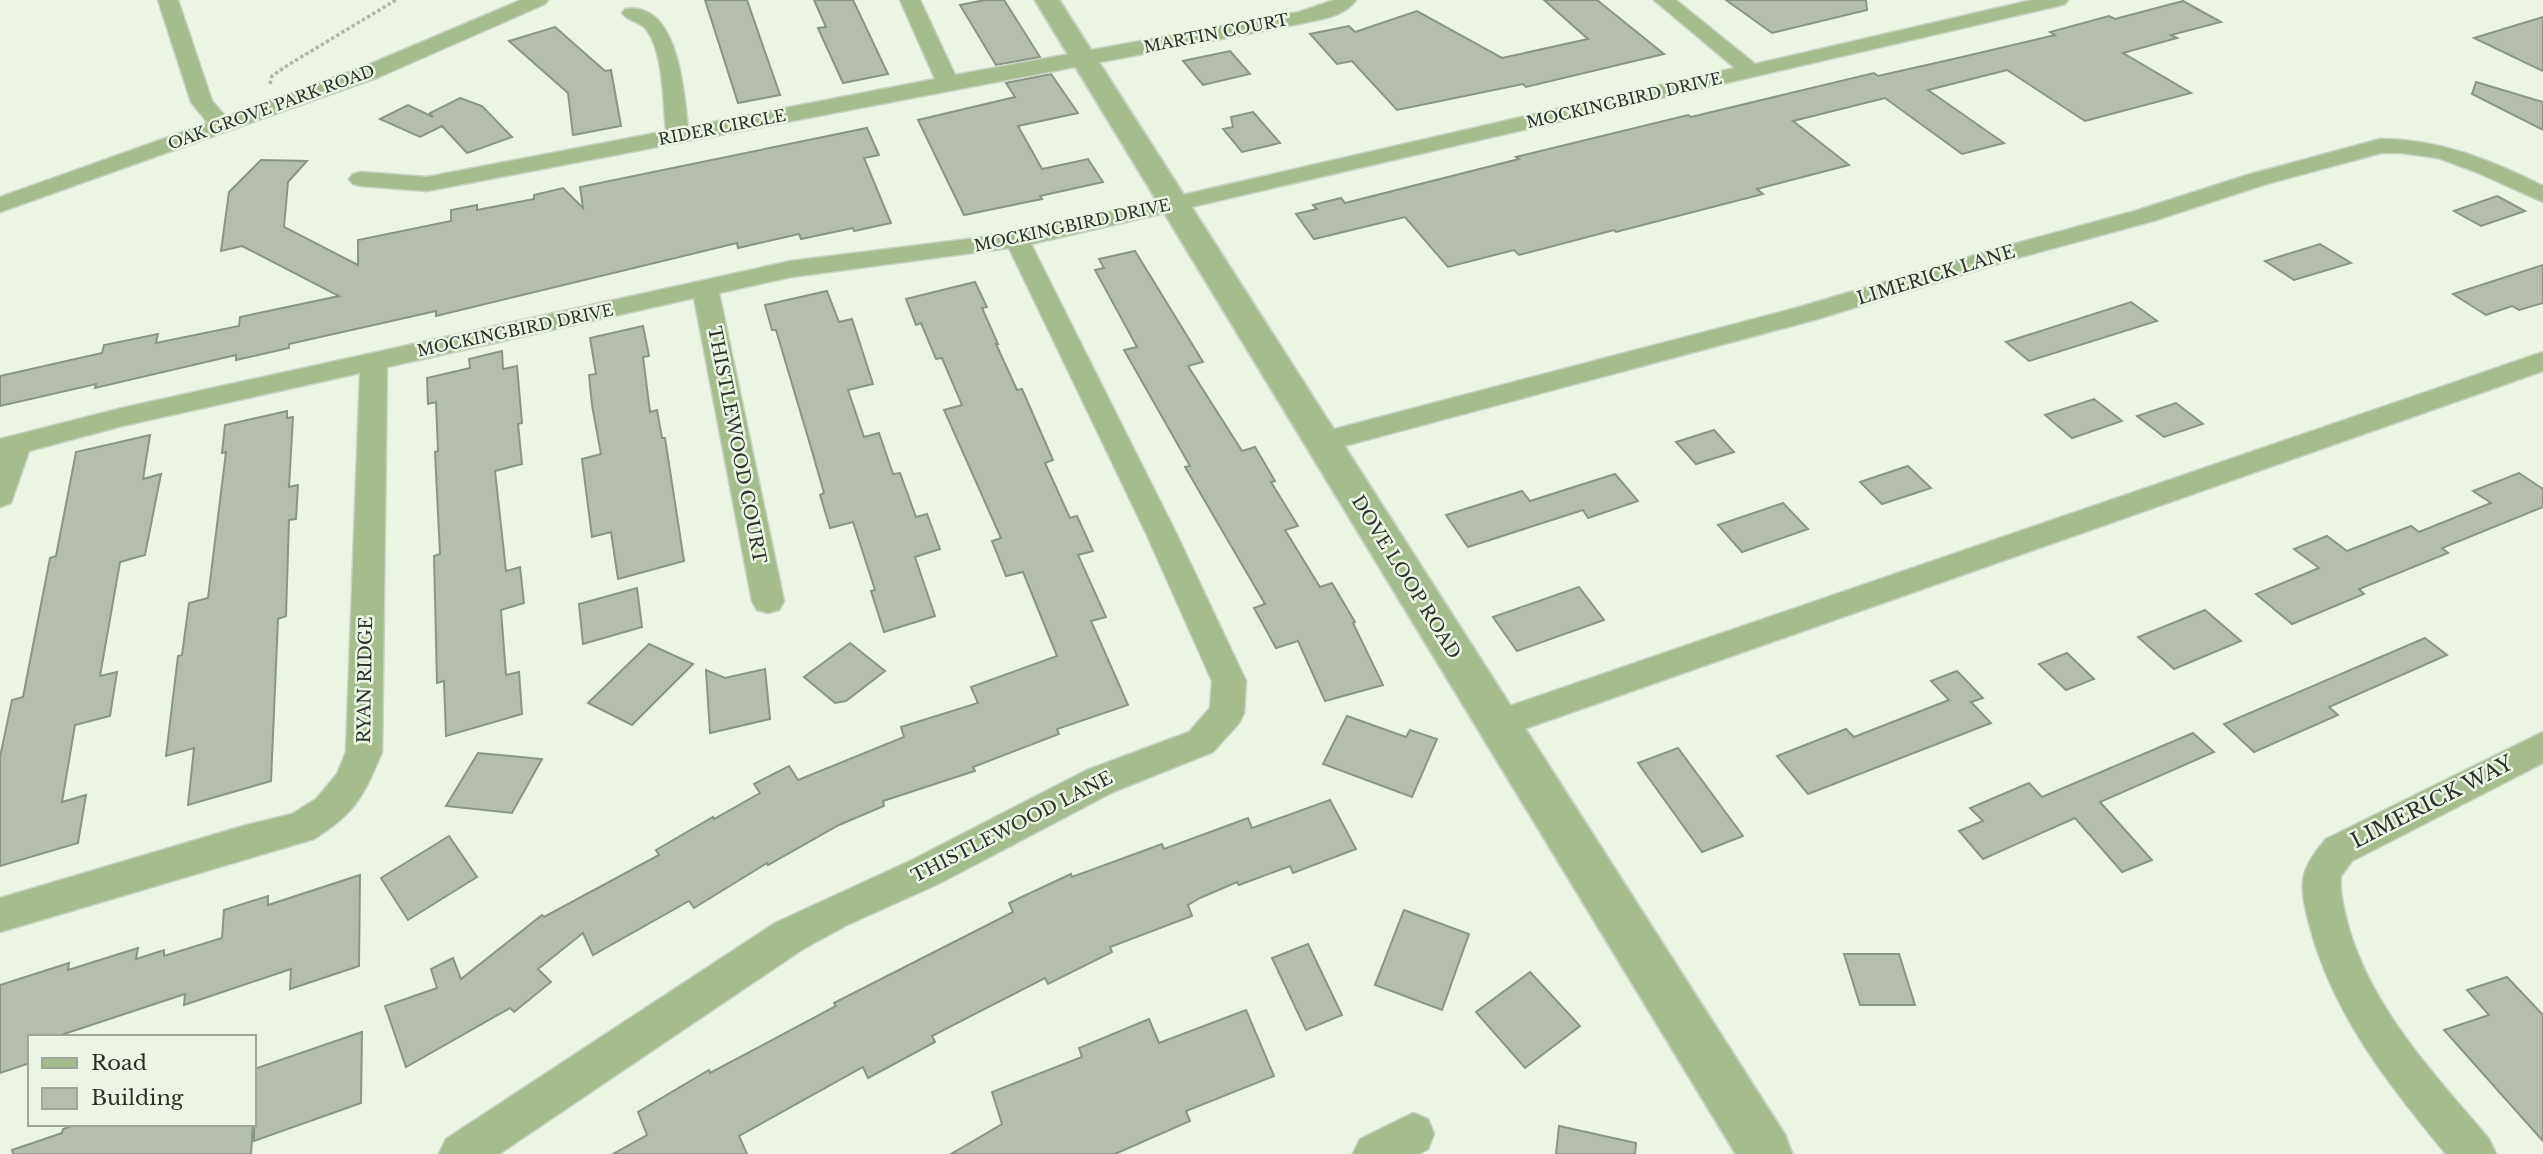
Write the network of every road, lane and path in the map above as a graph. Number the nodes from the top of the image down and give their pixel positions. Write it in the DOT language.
graph roads {
  1 [pos="168,0"];
  2 [pos="538,0"];
  3 [pos="910,0"];
  4 [pos="1047,0"];
  5 [pos="1346,0"];
  6 [pos="1664,0"];
  7 [pos="1956,0"];
  8 [pos="2058,0"];
  9 [pos="632,13"];
  10 [pos="1984,17"];
  11 [pos="1083,58"];
  12 [pos="1751,71"];
  13 [pos="948,83"];
  14 [pos="221,125"];
  15 [pos="678,136"];
  16 [pos="361,179"];
  17 [pos="2543,195"];
  18 [pos="1174,204"];
  19 [pos="0,205"];
  20 [pos="1017,240"];
  21 [pos="705,288"];
  22 [pos="374,361"];
  23 [pos="2543,361"];
  24 [pos="1322,442"];
  25 [pos="8,447"];
  26 [pos="0,496"];
  27 [pos="768,601"];
  28 [pos="1498,724"];
  29 [pos="2543,746"];
  30 [pos="0,915"];
  31 [pos="1413,1134"];
  32 [pos="461,1154"];
  33 [pos="1375,1154"];
  34 [pos="1766,1154"];
  35 [pos="2474,1154"];
  1 -- 14 [label="street"];
  2 -- 14 [label="street, OAK GROVE PARK ROAD"];
  3 -- 13 [label="street"];
  4 -- 11 [label="street, DOVE LOOP ROAD"];
  5 -- 11 [label="street, MARTIN COURT"];
  6 -- 12 [label="street"];
  7 -- 10 [label="street"];
  8 -- 10 [label="street, MOCKINGBIRD DRIVE"];
  9 -- 15 [label="street"];
  10 -- 12 [label="street, MOCKINGBIRD DRIVE"];
  11 -- 13 [label="street, RIDER CIRCLE"];
  11 -- 18 [label="street, DOVE LOOP ROAD"];
  12 -- 18 [label="street, MOCKINGBIRD DRIVE"];
  13 -- 15 [label="street, RIDER CIRCLE"];
  14 -- 19 [label="street, OAK GROVE PARK ROAD"];
  15 -- 16 [label="street, RIDER CIRCLE"];
  17 -- 24 [label="street, LIMERICK LANE"];
  18 -- 20 [label="street, MOCKINGBIRD DRIVE"];
  18 -- 24 [label="street, DOVE LOOP ROAD"];
  20 -- 21 [label="street, MOCKINGBIRD DRIVE"];
  20 -- 32 [label="street, THISTLEWOOD LANE"];
  21 -- 22 [label="street, MOCKINGBIRD DRIVE"];
  21 -- 27 [label="street, THISTLEWOOD COURT"];
  22 -- 25 [label="street, MOCKINGBIRD DRIVE"];
  22 -- 30 [label="street, RYAN RIDGE"];
  23 -- 28 [label="street"];
  24 -- 28 [label="street, DOVE LOOP ROAD"];
  25 -- 26 [label="street"];
  28 -- 34 [label="street, DOVE LOOP ROAD"];
  29 -- 35 [label="street, LIMERICK WAY"];
  31 -- 33 [label="street"];
}
